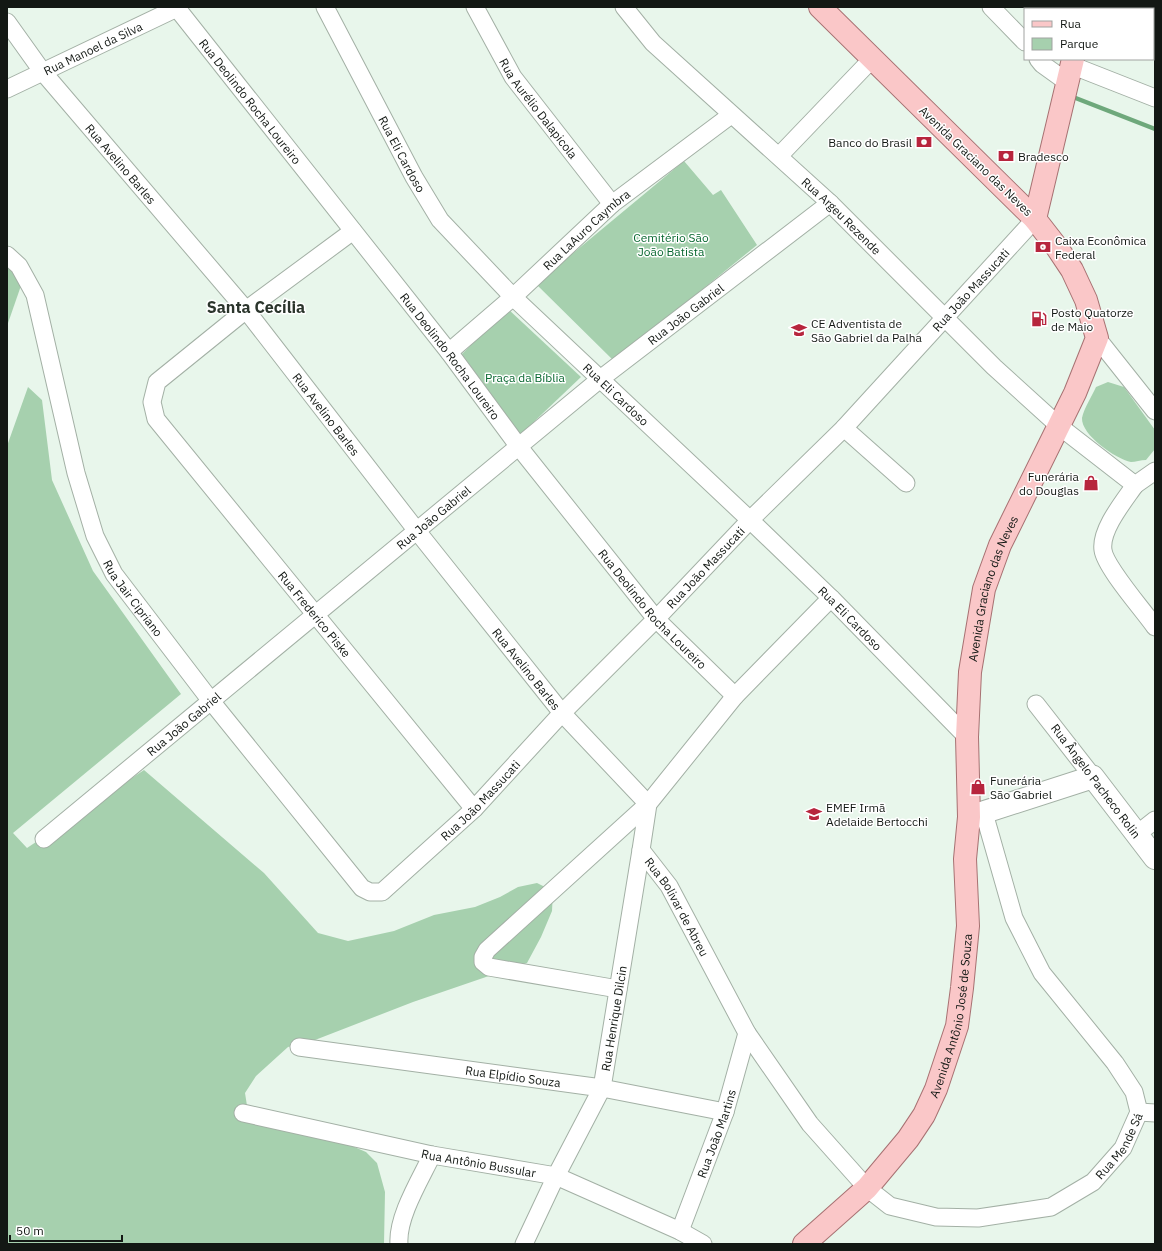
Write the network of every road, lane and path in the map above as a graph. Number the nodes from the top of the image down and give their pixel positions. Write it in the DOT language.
graph roads {
  1 [pos="177,7"];
  2 [pos="325,7"];
  3 [pos="474,7"];
  4 [pos="624,7"];
  5 [pos="820,7"];
  6 [pos="991,7"];
  7 [pos="7,22"];
  8 [pos="1024,41"];
  9 [pos="872,59"];
  10 [pos="1039,60"];
  11 [pos="1070,68"];
  12 [pos="42,71"];
  13 [pos="7,89"];
  14 [pos="1155,98"];
  15 [pos="731,115"];
  16 [pos="779,156"];
  17 [pos="830,203"];
  18 [pos="612,204"];
  19 [pos="1034,219"];
  20 [pos="353,231"];
  21 [pos="7,255"];
  22 [pos="513,297"];
  23 [pos="246,310"];
  24 [pos="945,318"];
  25 [pos="1097,338"];
  26 [pos="449,352"];
  27 [pos="599,380"];
  28 [pos="1155,411"];
  29 [pos="1059,426"];
  30 [pos="844,428"];
  31 [pos="519,447"];
  32 [pos="1155,471"];
  33 [pos="906,483"];
  34 [pos="1135,485"];
  35 [pos="750,520"];
  36 [pos="417,531"];
  37 [pos="831,598"];
  38 [pos="316,614"];
  39 [pos="656,619"];
  40 [pos="1155,627"];
  41 [pos="735,696"];
  42 [pos="211,701"];
  43 [pos="1036,704"];
  44 [pos="562,713"];
  45 [pos="967,737"];
  46 [pos="1093,777"];
  47 [pos="648,804"];
  48 [pos="474,809"];
  49 [pos="976,815"];
  50 [pos="1155,820"];
  51 [pos="1136,835"];
  52 [pos="44,839"];
  53 [pos="641,850"];
  54 [pos="1155,858"];
  55 [pos="362,888"];
  56 [pos="618,989"];
  57 [pos="747,1033"];
  58 [pos="299,1047"];
  59 [pos="602,1088"];
  60 [pos="725,1112"];
  61 [pos="243,1113"];
  62 [pos="1147,1113"];
  63 [pos="432,1155"];
  64 [pos="556,1176"];
  65 [pos="867,1188"];
  66 [pos="680,1231"];
  67 [pos="399,1244"];
  68 [pos="524,1244"];
  69 [pos="703,1244"];
  70 [pos="804,1244"];
  1 -- 12 [label="street, Rua Manoel da Silva"];
  1 -- 20 [label="street, Rua Deolindo Rocha Loureiro"];
  2 -- 22 [label="street, Rua Eli Cardoso"];
  3 -- 18 [label="street, Rua Aurélio Dalapicola"];
  4 -- 15 [label="street, Rua Argeu Rezende"];
  5 -- 9 [label="main road, Avenida Graciano das Neves"];
  6 -- 8 [label="street"];
  7 -- 12 [label="street, Rua Avelino Barles"];
  9 -- 16 [label="street"];
  9 -- 19 [label="main road, Avenida Graciano das Neves"];
  10 -- 11 [label="street"];
  11 -- 14 [label="street"];
  11 -- 19 [label="main road"];
  12 -- 13 [label="street, Rua Manoel da Silva"];
  12 -- 23 [label="street, Rua Avelino Barles"];
  15 -- 16 [label="street, Rua Argeu Rezende"];
  15 -- 18 [label="street, Rua LaAuro Caymbra"];
  16 -- 17 [label="street, Rua Argeu Rezende"];
  17 -- 24 [label="street, Rua Argeu Rezende"];
  17 -- 27 [label="street, Rua João Gabriel"];
  18 -- 22 [label="street, Rua LaAuro Caymbra"];
  19 -- 24 [label="street, Rua João Massucati"];
  19 -- 25 [label="main road, Avenida Graciano das Neves"];
  20 -- 23 [label="street"];
  20 -- 26 [label="street, Rua Deolindo Rocha Loureiro"];
  21 -- 42 [label="street, Rua Jair Cipriano"];
  22 -- 26 [label="street, Rua LaAuro Caymbra"];
  22 -- 27 [label="street, Rua Eli Cardoso"];
  23 -- 36 [label="street, Rua Avelino Barles"];
  23 -- 38 [label="street, Rua Frederico Piske"];
  24 -- 29 [label="street, Rua Argeu Rezende"];
  24 -- 30 [label="street, Rua João Massucati"];
  25 -- 28 [label="street"];
  25 -- 29 [label="main road, Avenida Graciano das Neves"];
  26 -- 31 [label="street, Rua Deolindo Rocha Loureiro"];
  27 -- 31 [label="street, Rua João Gabriel"];
  27 -- 35 [label="street, Rua Eli Cardoso"];
  29 -- 34 [label="street, Rua Argeu Rezende"];
  29 -- 45 [label="main road, Avenida Graciano das Neves"];
  30 -- 33 [label="street"];
  30 -- 35 [label="street, Rua João Massucati"];
  31 -- 36 [label="street, Rua João Gabriel"];
  31 -- 39 [label="street, Rua Deolindo Rocha Loureiro"];
  32 -- 34 [label="street"];
  34 -- 40 [label="street"];
  35 -- 37 [label="street, Rua Eli Cardoso"];
  35 -- 39 [label="street, Rua João Massucati"];
  36 -- 38 [label="street, Rua João Gabriel"];
  36 -- 44 [label="street, Rua Avelino Barles"];
  37 -- 41 [label="street"];
  37 -- 45 [label="street, Rua Eli Cardoso"];
  38 -- 42 [label="street, Rua João Gabriel"];
  38 -- 48 [label="street, Rua Frederico Piske"];
  39 -- 41 [label="street, Rua Deolindo Rocha Loureiro"];
  39 -- 44 [label="street, Rua João Massucati"];
  41 -- 47 [label="street"];
  42 -- 52 [label="street, Rua João Gabriel"];
  42 -- 55 [label="street, Rua Jair Cipriano"];
  43 -- 46 [label="street, Rua Ângelo Pacheco Rolin"];
  44 -- 47 [label="street, Rua Avelino Barles"];
  44 -- 48 [label="street, Rua João Massucati"];
  45 -- 49 [label="main road, Avenida Antônio José de Souza"];
  46 -- 49 [label="street"];
  46 -- 51 [label="street, Rua Ângelo Pacheco Rolin"];
  47 -- 53 [label="street, Rua Bolivar de Abreu"];
  47 -- 56 [label="street"];
  48 -- 55 [label="street, Rua João Massucati"];
  49 -- 62 [label="street, Rua Mende Sá"];
  49 -- 65 [label="main road, Avenida Antônio José de Souza"];
  50 -- 51 [label="street"];
  51 -- 54 [label="street, Rua Ângelo Pacheco Rolin"];
  53 -- 56 [label="street, Rua Henrique Dilcin"];
  53 -- 57 [label="street, Rua Bolivar de Abreu"];
  56 -- 59 [label="street, Rua Henrique Dilcin"];
  57 -- 60 [label="street, Rua João Martins"];
  57 -- 65 [label="street, Rua Bolivar de Abreu"];
  58 -- 59 [label="street, Rua Elpídio Souza"];
  59 -- 60 [label="street, Rua Elpídio Souza"];
  59 -- 64 [label="street, Rua Henrique Dilcin"];
  60 -- 66 [label="street, Rua João Martins"];
  61 -- 63 [label="street, Rua Antônio Bussular"];
  62 -- 65 [label="street, Rua Mende Sá"];
  63 -- 64 [label="street, Rua Antônio Bussular"];
  63 -- 67 [label="street"];
  64 -- 66 [label="street, Rua Antônio Bussular"];
  64 -- 68 [label="street, Rua Henrique Dilcin"];
  65 -- 70 [label="main road, Avenida Antônio José de Souza"];
  66 -- 69 [label="street, Rua Antônio Bussular"];
}
